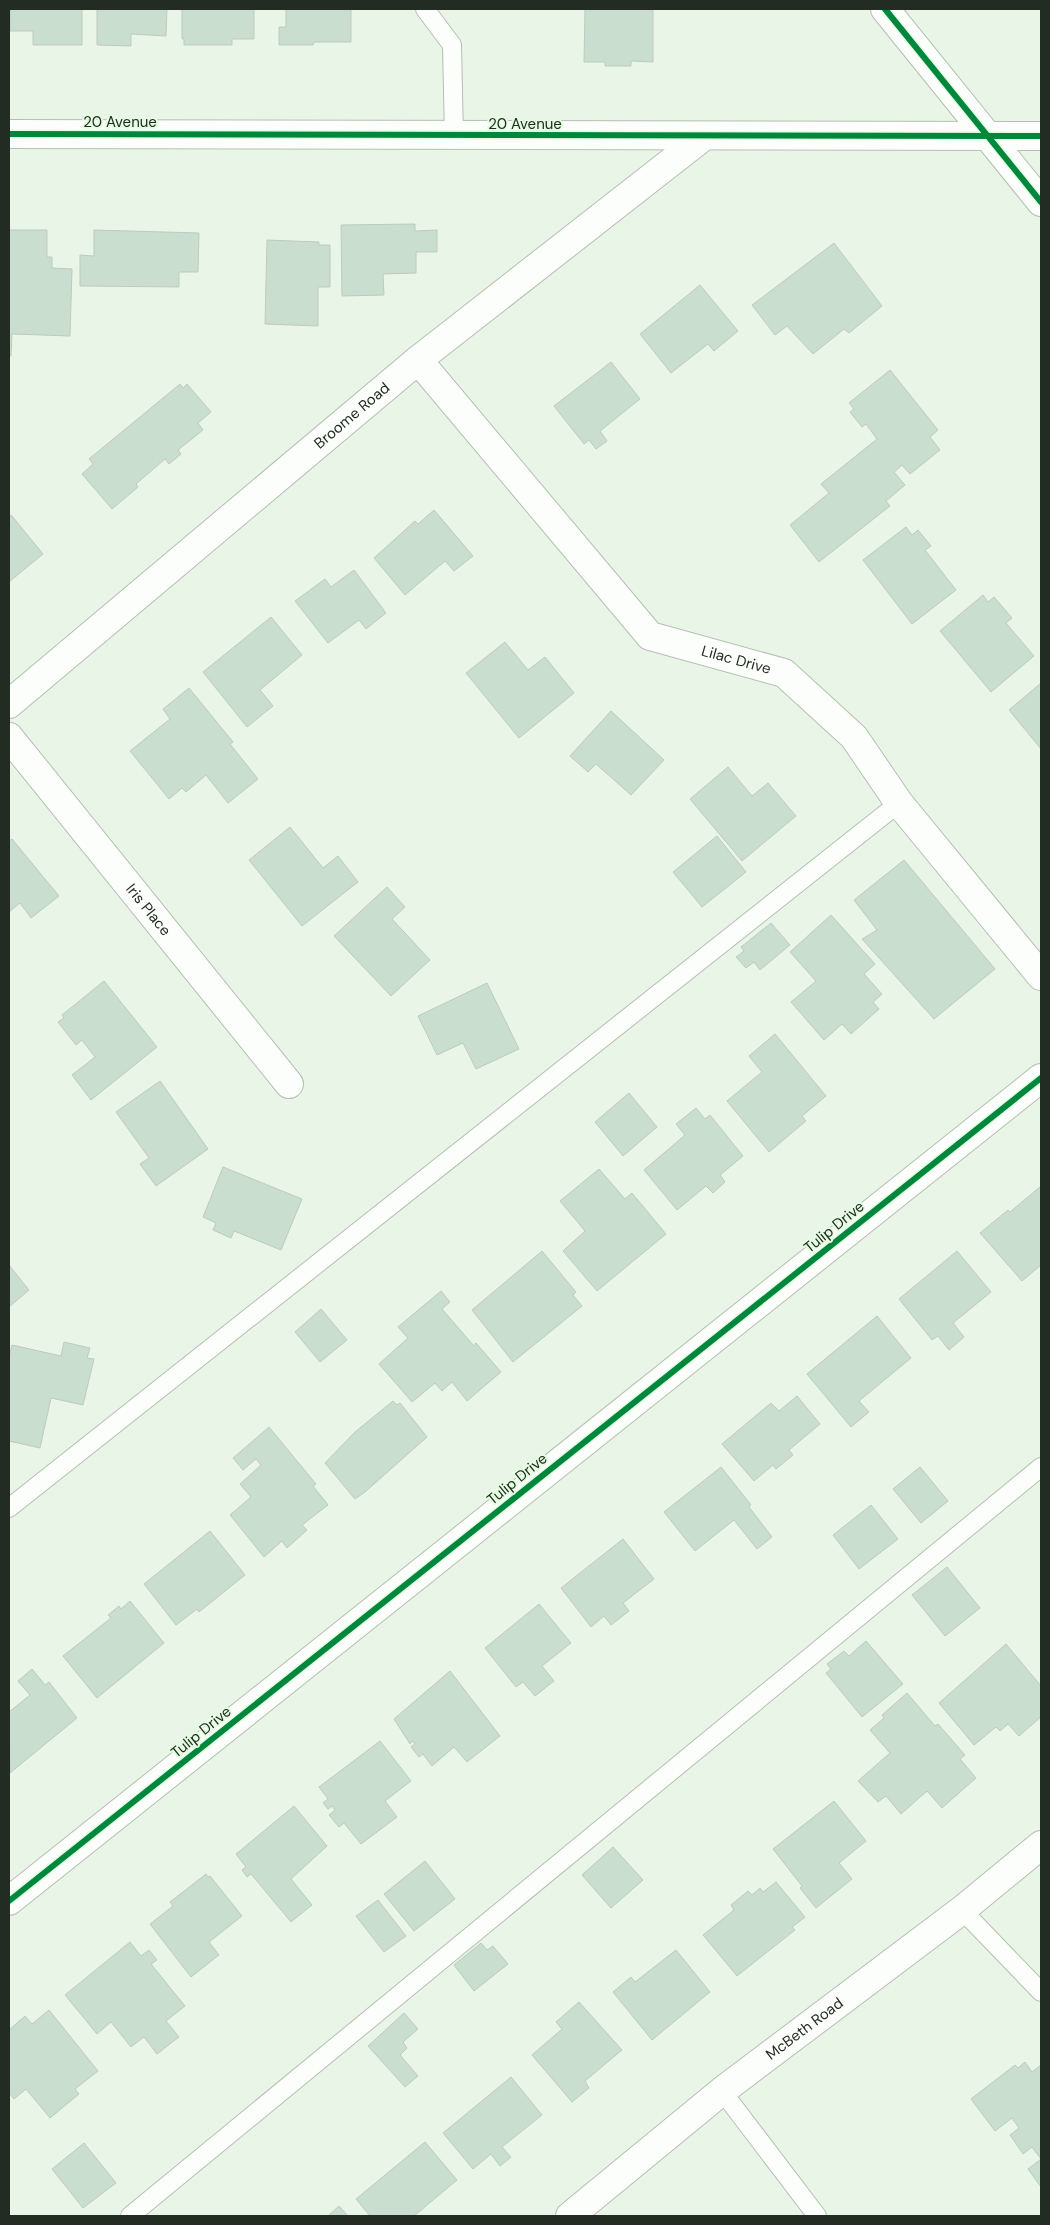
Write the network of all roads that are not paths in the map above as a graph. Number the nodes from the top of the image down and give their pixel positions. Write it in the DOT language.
graph roads {
  1 [pos="425,9"];
  2 [pos="885,9"];
  3 [pos="9,134"];
  4 [pos="454,136"];
  5 [pos="987,136"];
  6 [pos="1041,136"];
  7 [pos="702,137"];
  8 [pos="1041,202"];
  9 [pos="418,360"];
  10 [pos="9,704"];
  11 [pos="9,737"];
  12 [pos="899,803"];
  13 [pos="1041,976"];
  14 [pos="1041,1078"];
  15 [pos="289,1084"];
  16 [pos="1041,1467"];
  17 [pos="9,1508"];
  18 [pos="1041,1845"];
  19 [pos="9,1900"];
  20 [pos="962,1910"];
  21 [pos="1041,1992"];
  22 [pos="722,2091"];
  23 [pos="130,2216"];
  24 [pos="570,2216"];
  25 [pos="817,2216"];
  1 -- 4 [label="lane"];
  2 -- 5 [label="street"];
  3 -- 4 [label="street, 20 Avenue"];
  4 -- 7 [label="street, 20 Avenue"];
  5 -- 6 [label="street, 20 Avenue"];
  5 -- 7 [label="street, 20 Avenue"];
  5 -- 8 [label="street"];
  7 -- 9 [label="street, Broome Road"];
  9 -- 10 [label="street, Broome Road"];
  9 -- 12 [label="street, Lilac Drive"];
  11 -- 15 [label="street, Iris Place"];
  12 -- 13 [label="street, Lilac Drive"];
  12 -- 17 [label="lane"];
  14 -- 19 [label="street, Tulip Drive"];
  16 -- 23 [label="lane"];
  18 -- 20 [label="street, McBeth Road"];
  20 -- 21 [label="lane"];
  20 -- 22 [label="street, McBeth Road"];
  22 -- 24 [label="street, McBeth Road"];
  22 -- 25 [label="lane"];
}
